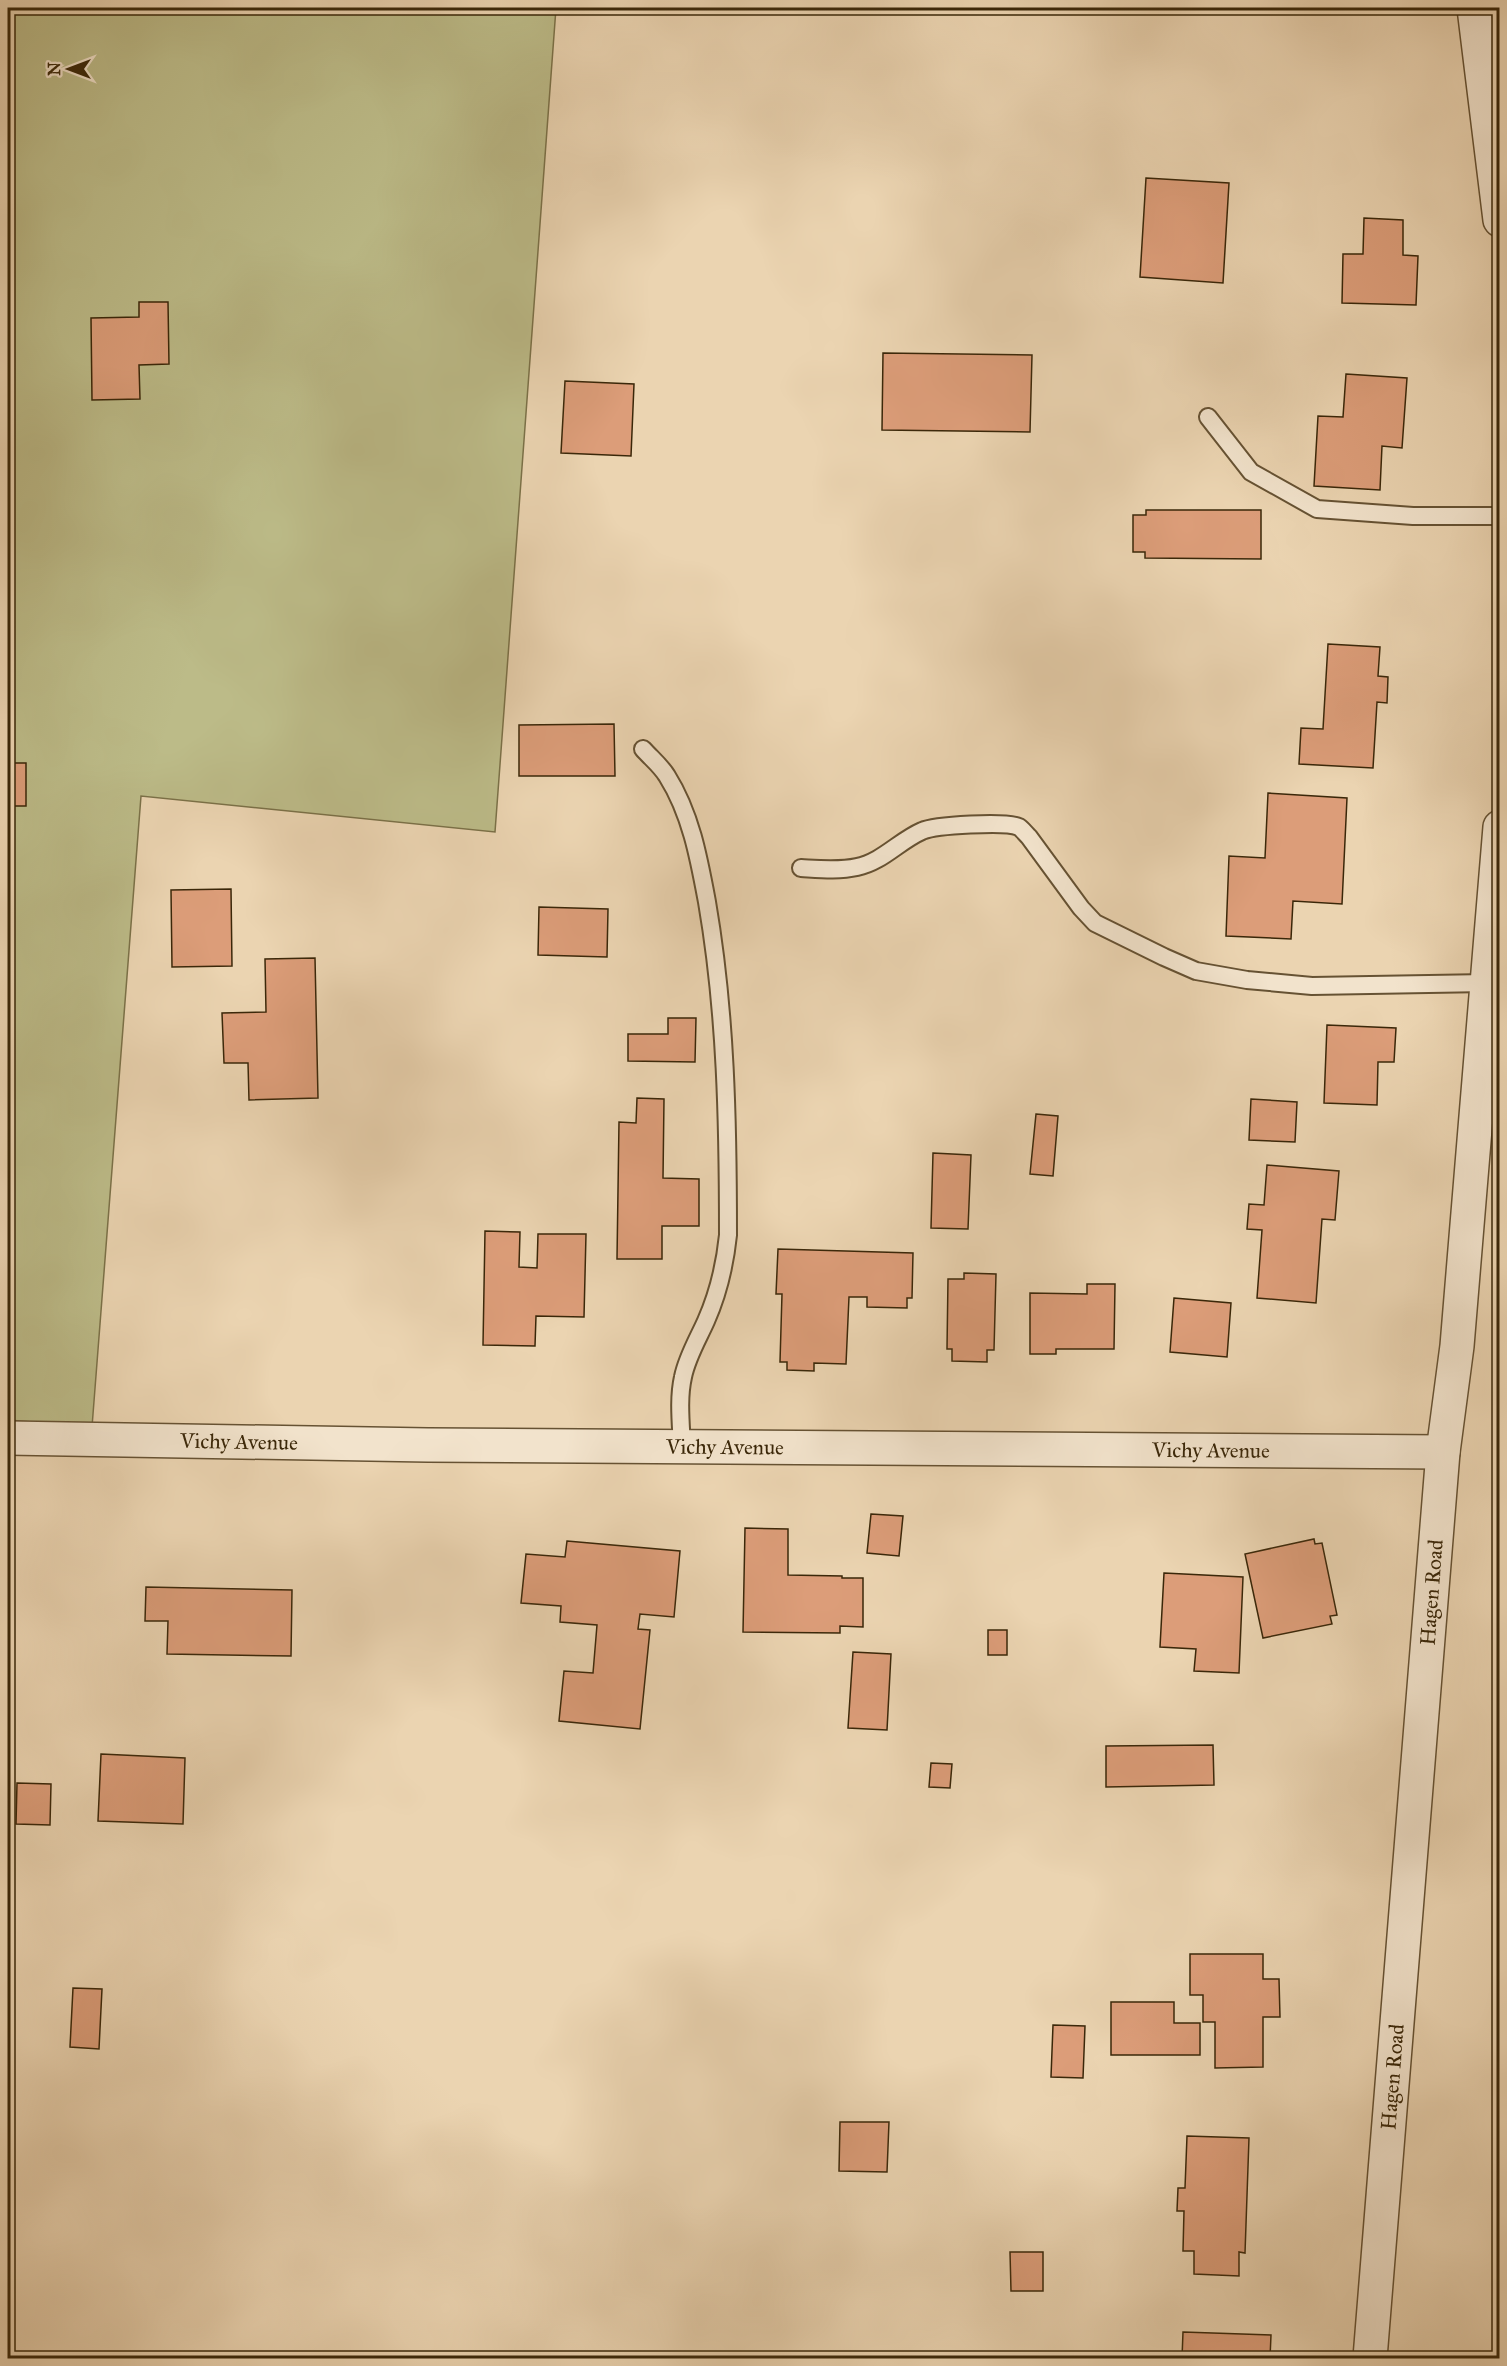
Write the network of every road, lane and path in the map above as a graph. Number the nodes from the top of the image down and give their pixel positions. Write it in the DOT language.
graph roads {
  1 [pos="1474,8"];
  2 [pos="1500,220"];
  3 [pos="1208,417"];
  4 [pos="1500,516"];
  5 [pos="643,749"];
  6 [pos="1500,827"];
  7 [pos="801,868"];
  8 [pos="1487,983"];
  9 [pos="8,1438"];
  10 [pos="682,1447"];
  11 [pos="1443,1452"];
  12 [pos="1370,2358"];
  1 -- 2 [label="street"];
  3 -- 4 [label="lane"];
  5 -- 10 [label="lane"];
  6 -- 8 [label="street, Hagen Road"];
  7 -- 8 [label="lane"];
  8 -- 11 [label="street, Hagen Road"];
  9 -- 10 [label="street, Vichy Avenue"];
  10 -- 11 [label="street, Vichy Avenue"];
  11 -- 12 [label="street, Hagen Road"];
}
